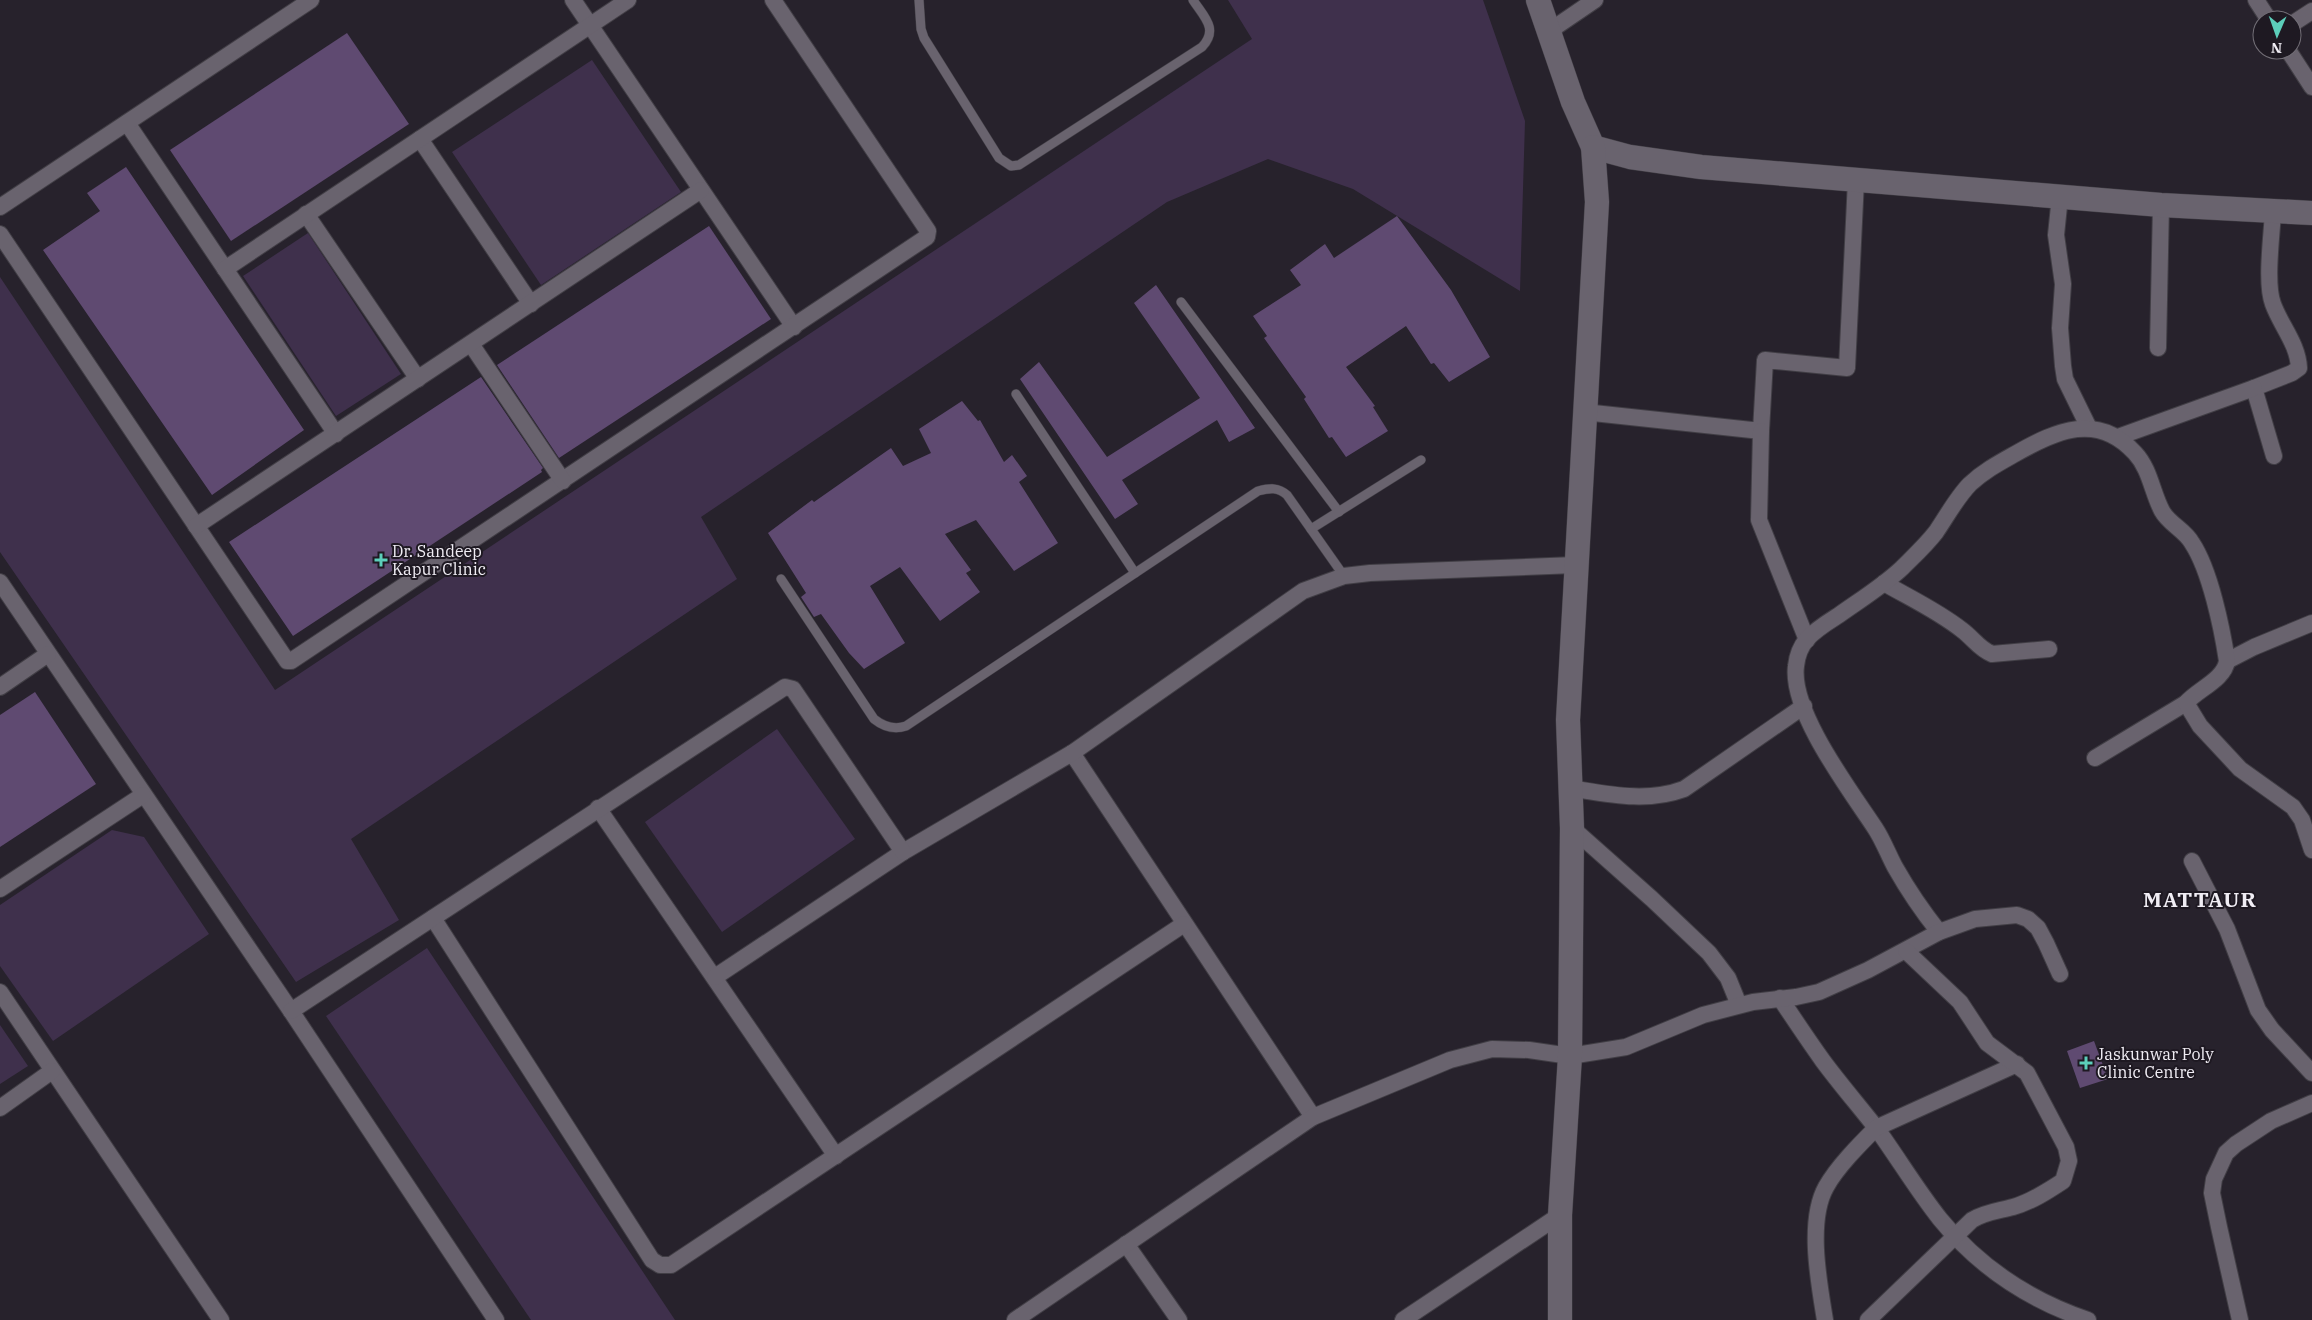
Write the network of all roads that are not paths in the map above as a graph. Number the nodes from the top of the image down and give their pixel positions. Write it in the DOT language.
graph roads {
  1 [pos="311,0"];
  2 [pos="573,0"];
  3 [pos="628,0"];
  4 [pos="773,0"];
  5 [pos="919,0"];
  6 [pos="1193,0"];
  7 [pos="1538,0"];
  8 [pos="1595,0"];
  9 [pos="590,25"];
  10 [pos="1548,32"];
  11 [pos="2294,60"];
  12 [pos="2312,87"];
  13 [pos="127,123"];
  14 [pos="420,139"];
  15 [pos="1594,147"];
  16 [pos="1856,180"];
  17 [pos="701,190"];
  18 [pos="2060,196"];
  19 [pos="2161,205"];
  20 [pos="0,208"];
  21 [pos="2272,211"];
  22 [pos="2312,213"];
  23 [pos="306,214"];
  24 [pos="0,234"];
  25 [pos="225,269"];
  26 [pos="1181,302"];
  27 [pos="531,304"];
  28 [pos="794,327"];
  29 [pos="471,344"];
  30 [pos="2158,348"];
  31 [pos="418,379"];
  32 [pos="2254,388"];
  33 [pos="1016,394"];
  34 [pos="1584,412"];
  35 [pos="2089,428"];
  36 [pos="1761,431"];
  37 [pos="336,434"];
  38 [pos="2118,438"];
  39 [pos="2274,456"];
  40 [pos="1420,460"];
  41 [pos="563,481"];
  42 [pos="1339,512"];
  43 [pos="196,526"];
  44 [pos="1311,529"];
  45 [pos="1575,565"];
  46 [pos="1134,573"];
  47 [pos="1344,576"];
  48 [pos="781,579"];
  49 [pos="0,582"];
  50 [pos="1884,583"];
  51 [pos="2312,623"];
  52 [pos="1807,640"];
  53 [pos="2049,649"];
  54 [pos="48,654"];
  55 [pos="2227,661"];
  56 [pos="0,687"];
  57 [pos="2186,703"];
  58 [pos="1804,706"];
  59 [pos="1072,753"];
  60 [pos="2095,758"];
  61 [pos="1569,788"];
  62 [pos="143,795"];
  63 [pos="598,808"];
  64 [pos="1572,828"];
  65 [pos="2312,850"];
  66 [pos="903,852"];
  67 [pos="2192,861"];
  68 [pos="0,889"];
  69 [pos="432,918"];
  70 [pos="1184,924"];
  71 [pos="1940,932"];
  72 [pos="1906,951"];
  73 [pos="2060,974"];
  74 [pos="715,977"];
  75 [pos="0,992"];
  76 [pos="1780,998"];
  77 [pos="1738,1005"];
  78 [pos="291,1011"];
  79 [pos="1570,1056"];
  80 [pos="2017,1064"];
  81 [pos="52,1071"];
  82 [pos="2312,1073"];
  83 [pos="2312,1103"];
  84 [pos="0,1108"];
  85 [pos="1312,1117"];
  86 [pos="1876,1128"];
  87 [pos="836,1156"];
  88 [pos="1560,1215"];
  89 [pos="1955,1236"];
  90 [pos="1126,1244"];
  91 [pos="221,1320"];
  92 [pos="496,1320"];
  93 [pos="1015,1320"];
  94 [pos="1179,1320"];
  95 [pos="1403,1320"];
  96 [pos="1560,1320"];
  97 [pos="1825,1320"];
  98 [pos="1868,1320"];
  99 [pos="2088,1320"];
  100 [pos="2240,1320"];
  1 -- 13 [label="street"];
  2 -- 9 [label="street"];
  3 -- 9 [label="street"];
  4 -- 28 [label="street"];
  5 -- 6 [label="lane"];
  7 -- 10 [label="street"];
  8 -- 10 [label="street"];
  9 -- 14 [label="street"];
  9 -- 17 [label="street"];
  10 -- 15 [label="street"];
  11 -- 12 [label="street"];
  13 -- 20 [label="street"];
  13 -- 25 [label="street"];
  14 -- 23 [label="street"];
  14 -- 27 [label="street"];
  15 -- 16 [label="street"];
  15 -- 34 [label="street"];
  16 -- 18 [label="street"];
  16 -- 36 [label="street"];
  17 -- 27 [label="street"];
  17 -- 28 [label="street"];
  18 -- 19 [label="street"];
  18 -- 35 [label="street"];
  19 -- 21 [label="street"];
  19 -- 30 [label="street"];
  21 -- 22 [label="street"];
  21 -- 32 [label="street"];
  23 -- 25 [label="street"];
  23 -- 31 [label="street"];
  24 -- 43 [label="street"];
  25 -- 37 [label="street"];
  26 -- 42 [label="lane"];
  27 -- 29 [label="street"];
  28 -- 41 [label="street"];
  29 -- 31 [label="street"];
  29 -- 41 [label="street"];
  31 -- 37 [label="street"];
  32 -- 38 [label="street"];
  32 -- 39 [label="street"];
  33 -- 46 [label="lane"];
  34 -- 36 [label="street"];
  34 -- 45 [label="street"];
  35 -- 38 [label="street"];
  35 -- 50 [label="street"];
  36 -- 52 [label="street"];
  37 -- 43 [label="street"];
  38 -- 55 [label="street"];
  40 -- 42 [label="lane"];
  41 -- 43 [label="street"];
  42 -- 44 [label="lane"];
  44 -- 46 [label="lane"];
  44 -- 47 [label="lane"];
  45 -- 47 [label="street"];
  45 -- 61 [label="street"];
  46 -- 48 [label="lane"];
  47 -- 59 [label="street"];
  49 -- 54 [label="street"];
  50 -- 52 [label="street"];
  50 -- 53 [label="street"];
  51 -- 55 [label="street"];
  52 -- 58 [label="street"];
  54 -- 56 [label="street"];
  54 -- 62 [label="street"];
  55 -- 57 [label="street"];
  57 -- 60 [label="street"];
  57 -- 65 [label="street"];
  58 -- 61 [label="street"];
  58 -- 71 [label="street"];
  59 -- 66 [label="street"];
  59 -- 70 [label="street"];
  61 -- 64 [label="street"];
  62 -- 68 [label="street"];
  62 -- 78 [label="street"];
  63 -- 66 [label="street"];
  63 -- 69 [label="street"];
  63 -- 74 [label="street"];
  64 -- 77 [label="street"];
  64 -- 79 [label="street"];
  66 -- 74 [label="street"];
  67 -- 82 [label="street"];
  69 -- 78 [label="street"];
  69 -- 87 [label="street"];
  70 -- 85 [label="street"];
  70 -- 87 [label="street"];
  71 -- 72 [label="street"];
  71 -- 73 [label="street"];
  72 -- 76 [label="street"];
  72 -- 80 [label="street"];
  74 -- 87 [label="street"];
  75 -- 81 [label="street"];
  76 -- 77 [label="street"];
  76 -- 86 [label="street"];
  77 -- 79 [label="street"];
  78 -- 92 [label="street"];
  79 -- 85 [label="street"];
  79 -- 88 [label="street"];
  80 -- 86 [label="street"];
  80 -- 89 [label="street"];
  81 -- 84 [label="street"];
  81 -- 91 [label="street"];
  83 -- 100 [label="street"];
  85 -- 90 [label="street"];
  86 -- 89 [label="street"];
  86 -- 97 [label="street"];
  88 -- 95 [label="street"];
  88 -- 96 [label="street"];
  89 -- 98 [label="street"];
  89 -- 99 [label="street"];
  90 -- 93 [label="street"];
  90 -- 94 [label="street"];
}
